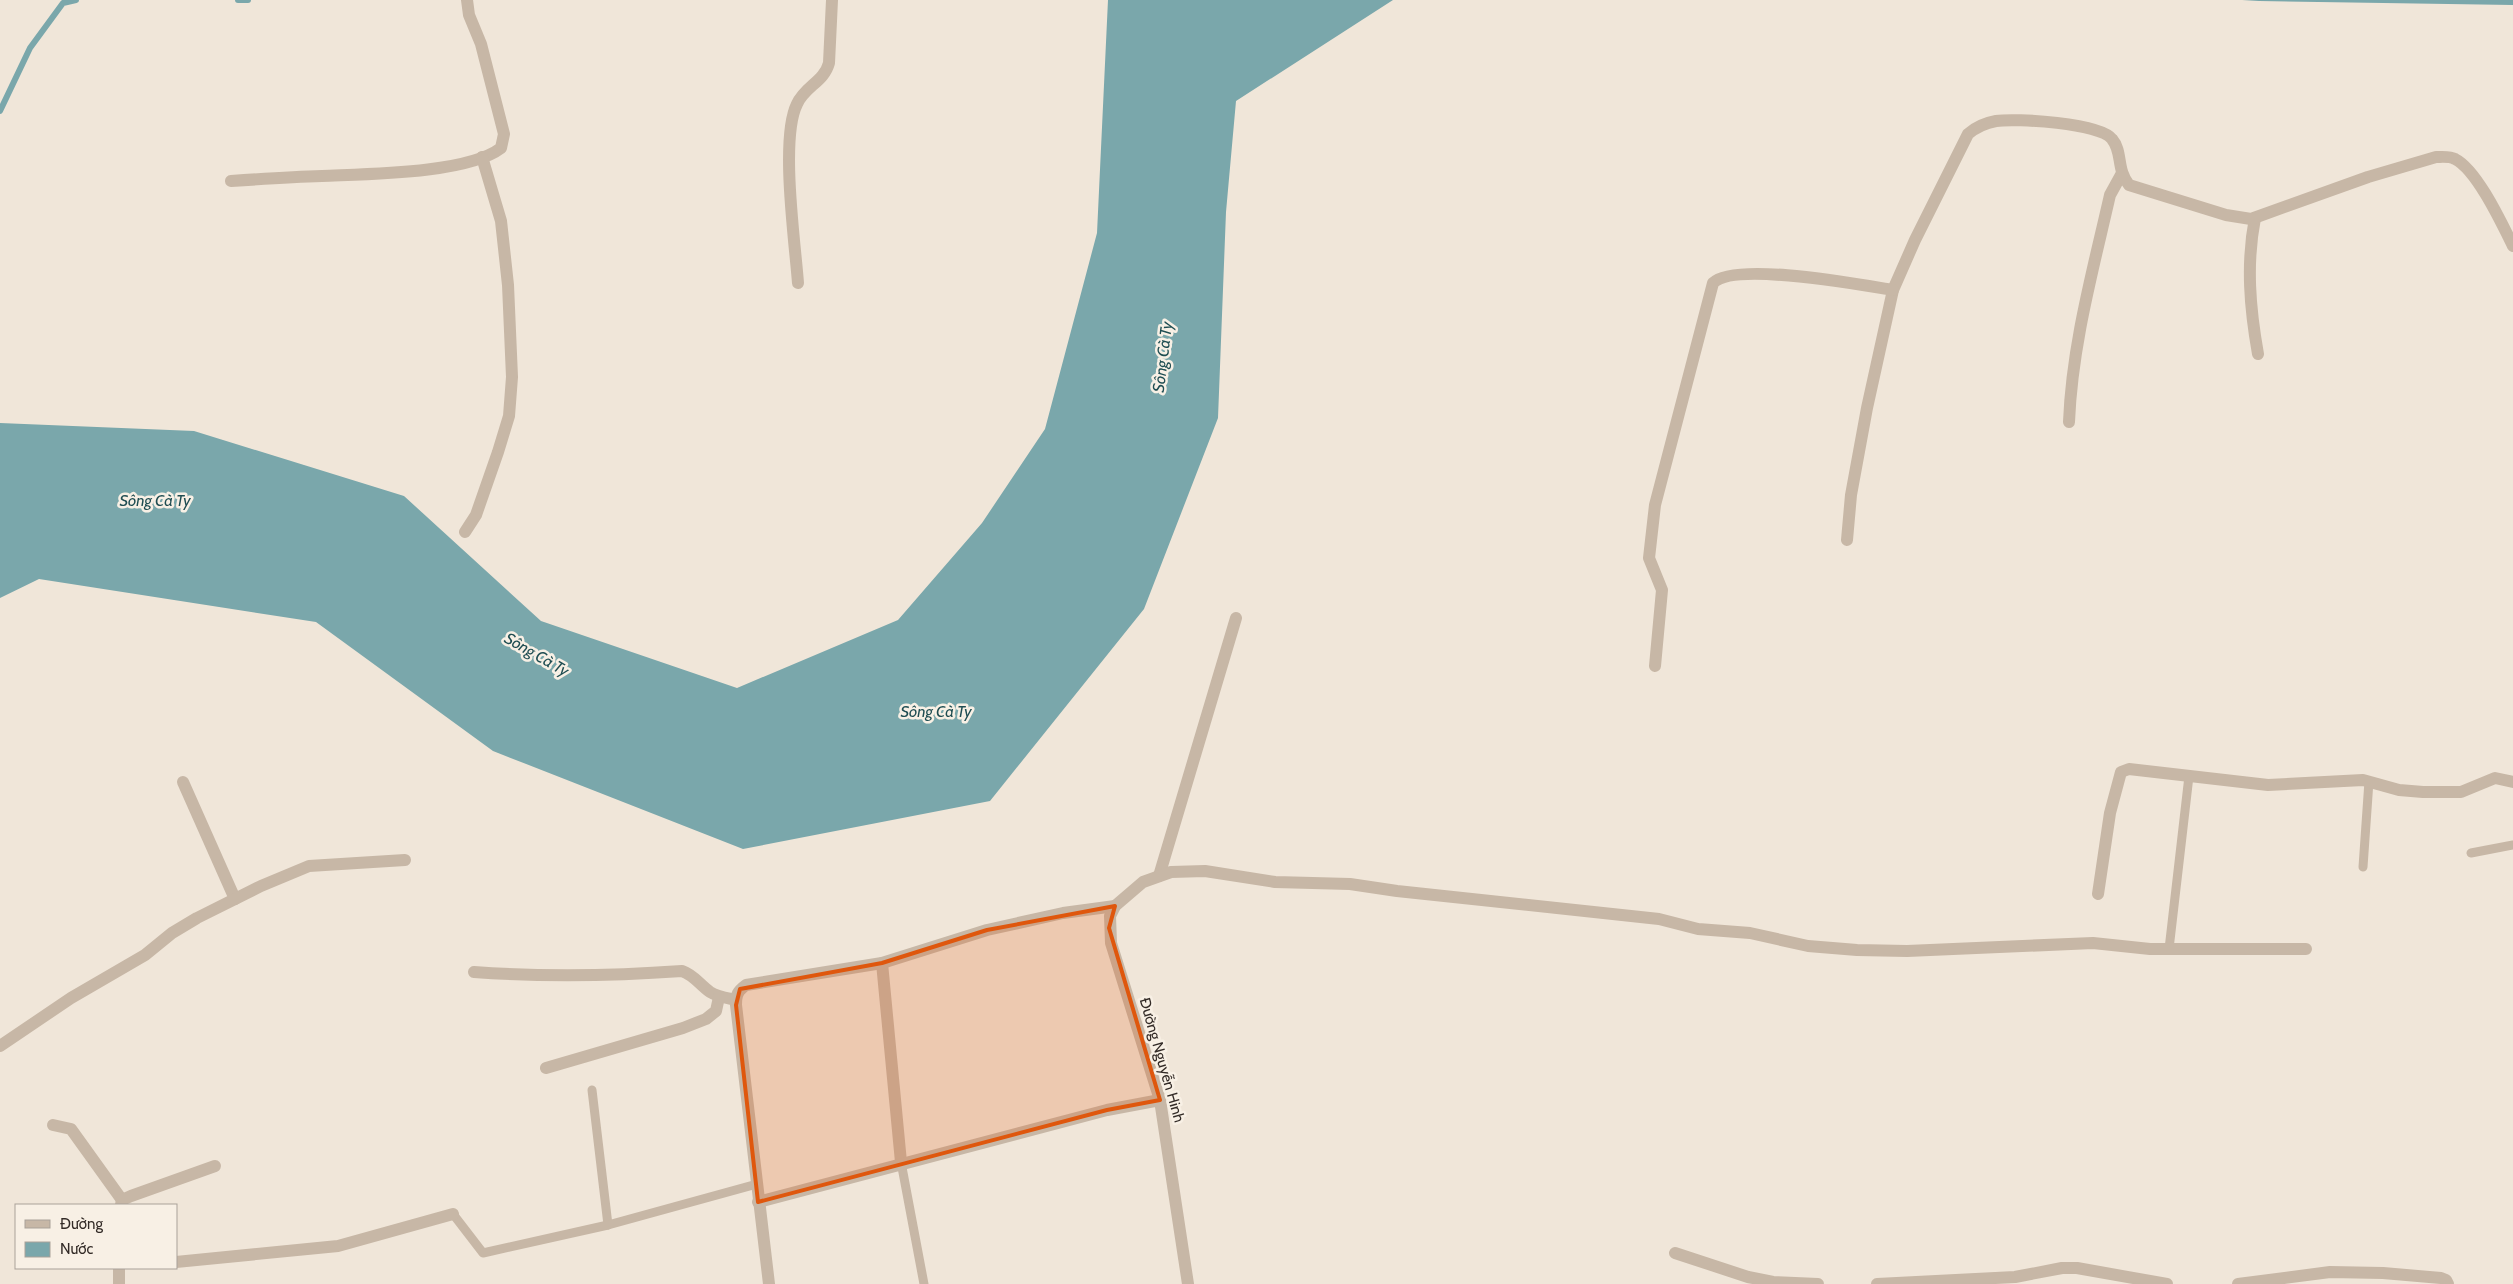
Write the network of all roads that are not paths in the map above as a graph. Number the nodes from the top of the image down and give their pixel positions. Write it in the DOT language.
graph roads {
  1 [pos="467,0"];
  2 [pos="832,0"];
  3 [pos="482,157"];
  4 [pos="2121,175"];
  5 [pos="230,181"];
  6 [pos="2255,218"];
  7 [pos="2513,246"];
  8 [pos="798,283"];
  9 [pos="1893,290"];
  10 [pos="2258,354"];
  11 [pos="2068,422"];
  12 [pos="465,532"];
  13 [pos="1847,540"];
  14 [pos="1236,618"];
  15 [pos="1656,666"];
  16 [pos="2189,776"];
  17 [pos="182,782"];
  18 [pos="2369,782"];
  19 [pos="2513,782"];
  20 [pos="2513,844"];
  21 [pos="2471,853"];
  22 [pos="406,860"];
  23 [pos="2362,867"];
  24 [pos="1159,876"];
  25 [pos="2098,894"];
  26 [pos="235,899"];
  27 [pos="1115,906"];
  28 [pos="2169,948"];
  29 [pos="2306,949"];
  30 [pos="882,963"];
  31 [pos="474,972"];
  32 [pos="719,997"];
  33 [pos="736,1000"];
  34 [pos="0,1046"];
  35 [pos="546,1068"];
  36 [pos="592,1090"];
  37 [pos="1160,1100"];
  38 [pos="53,1125"];
  39 [pos="901,1162"];
  40 [pos="215,1166"];
  41 [pos="757,1184"];
  42 [pos="758,1202"];
  43 [pos="122,1203"];
  44 [pos="453,1214"];
  45 [pos="608,1225"];
  46 [pos="1675,1253"];
  47 [pos="178,1262"];
  48 [pos="119,1269"];
  49 [pos="2118,1279"];
  50 [pos="1965,1281"];
  51 [pos="119,1284"];
  52 [pos="769,1284"];
  53 [pos="924,1284"];
  54 [pos="1188,1284"];
  55 [pos="1818,1284"];
  56 [pos="1877,1284"];
  57 [pos="2167,1284"];
  58 [pos="2238,1284"];
  59 [pos="2448,1284"];
  1 -- 3 [label="street"];
  2 -- 8 [label="street"];
  3 -- 5 [label="street"];
  3 -- 12 [label="street"];
  4 -- 6 [label="street"];
  4 -- 9 [label="street"];
  4 -- 11 [label="street"];
  6 -- 7 [label="street"];
  6 -- 10 [label="street"];
  9 -- 13 [label="street"];
  9 -- 15 [label="street"];
  14 -- 24 [label="street"];
  16 -- 18 [label="street"];
  16 -- 25 [label="street"];
  16 -- 28 [label="lane"];
  17 -- 26 [label="street"];
  18 -- 19 [label="street"];
  18 -- 23 [label="lane"];
  20 -- 21 [label="lane"];
  22 -- 26 [label="street"];
  24 -- 27 [label="street"];
  24 -- 28 [label="street"];
  26 -- 34 [label="street"];
  27 -- 30 [label="street"];
  27 -- 37 [label="street, Đường Nguyễn Hinh"];
  28 -- 29 [label="street"];
  30 -- 33 [label="street"];
  30 -- 39 [label="street"];
  31 -- 32 [label="street"];
  32 -- 33 [label="street"];
  32 -- 35 [label="street"];
  33 -- 41 [label="street"];
  36 -- 45 [label="lane"];
  37 -- 39 [label="street"];
  37 -- 54 [label="street, Đường Nguyễn Hinh"];
  38 -- 43 [label="street"];
  39 -- 42 [label="street"];
  39 -- 53 [label="lane"];
  40 -- 43 [label="street"];
  41 -- 42 [label="street"];
  41 -- 45 [label="lane"];
  42 -- 52 [label="street"];
  44 -- 45 [label="lane"];
  44 -- 47 [label="street"];
  46 -- 55 [label="street"];
  48 -- 51 [label="street"];
  49 -- 50 [label="street"];
  49 -- 57 [label="street"];
  50 -- 56 [label="street"];
  58 -- 59 [label="street"];
}
